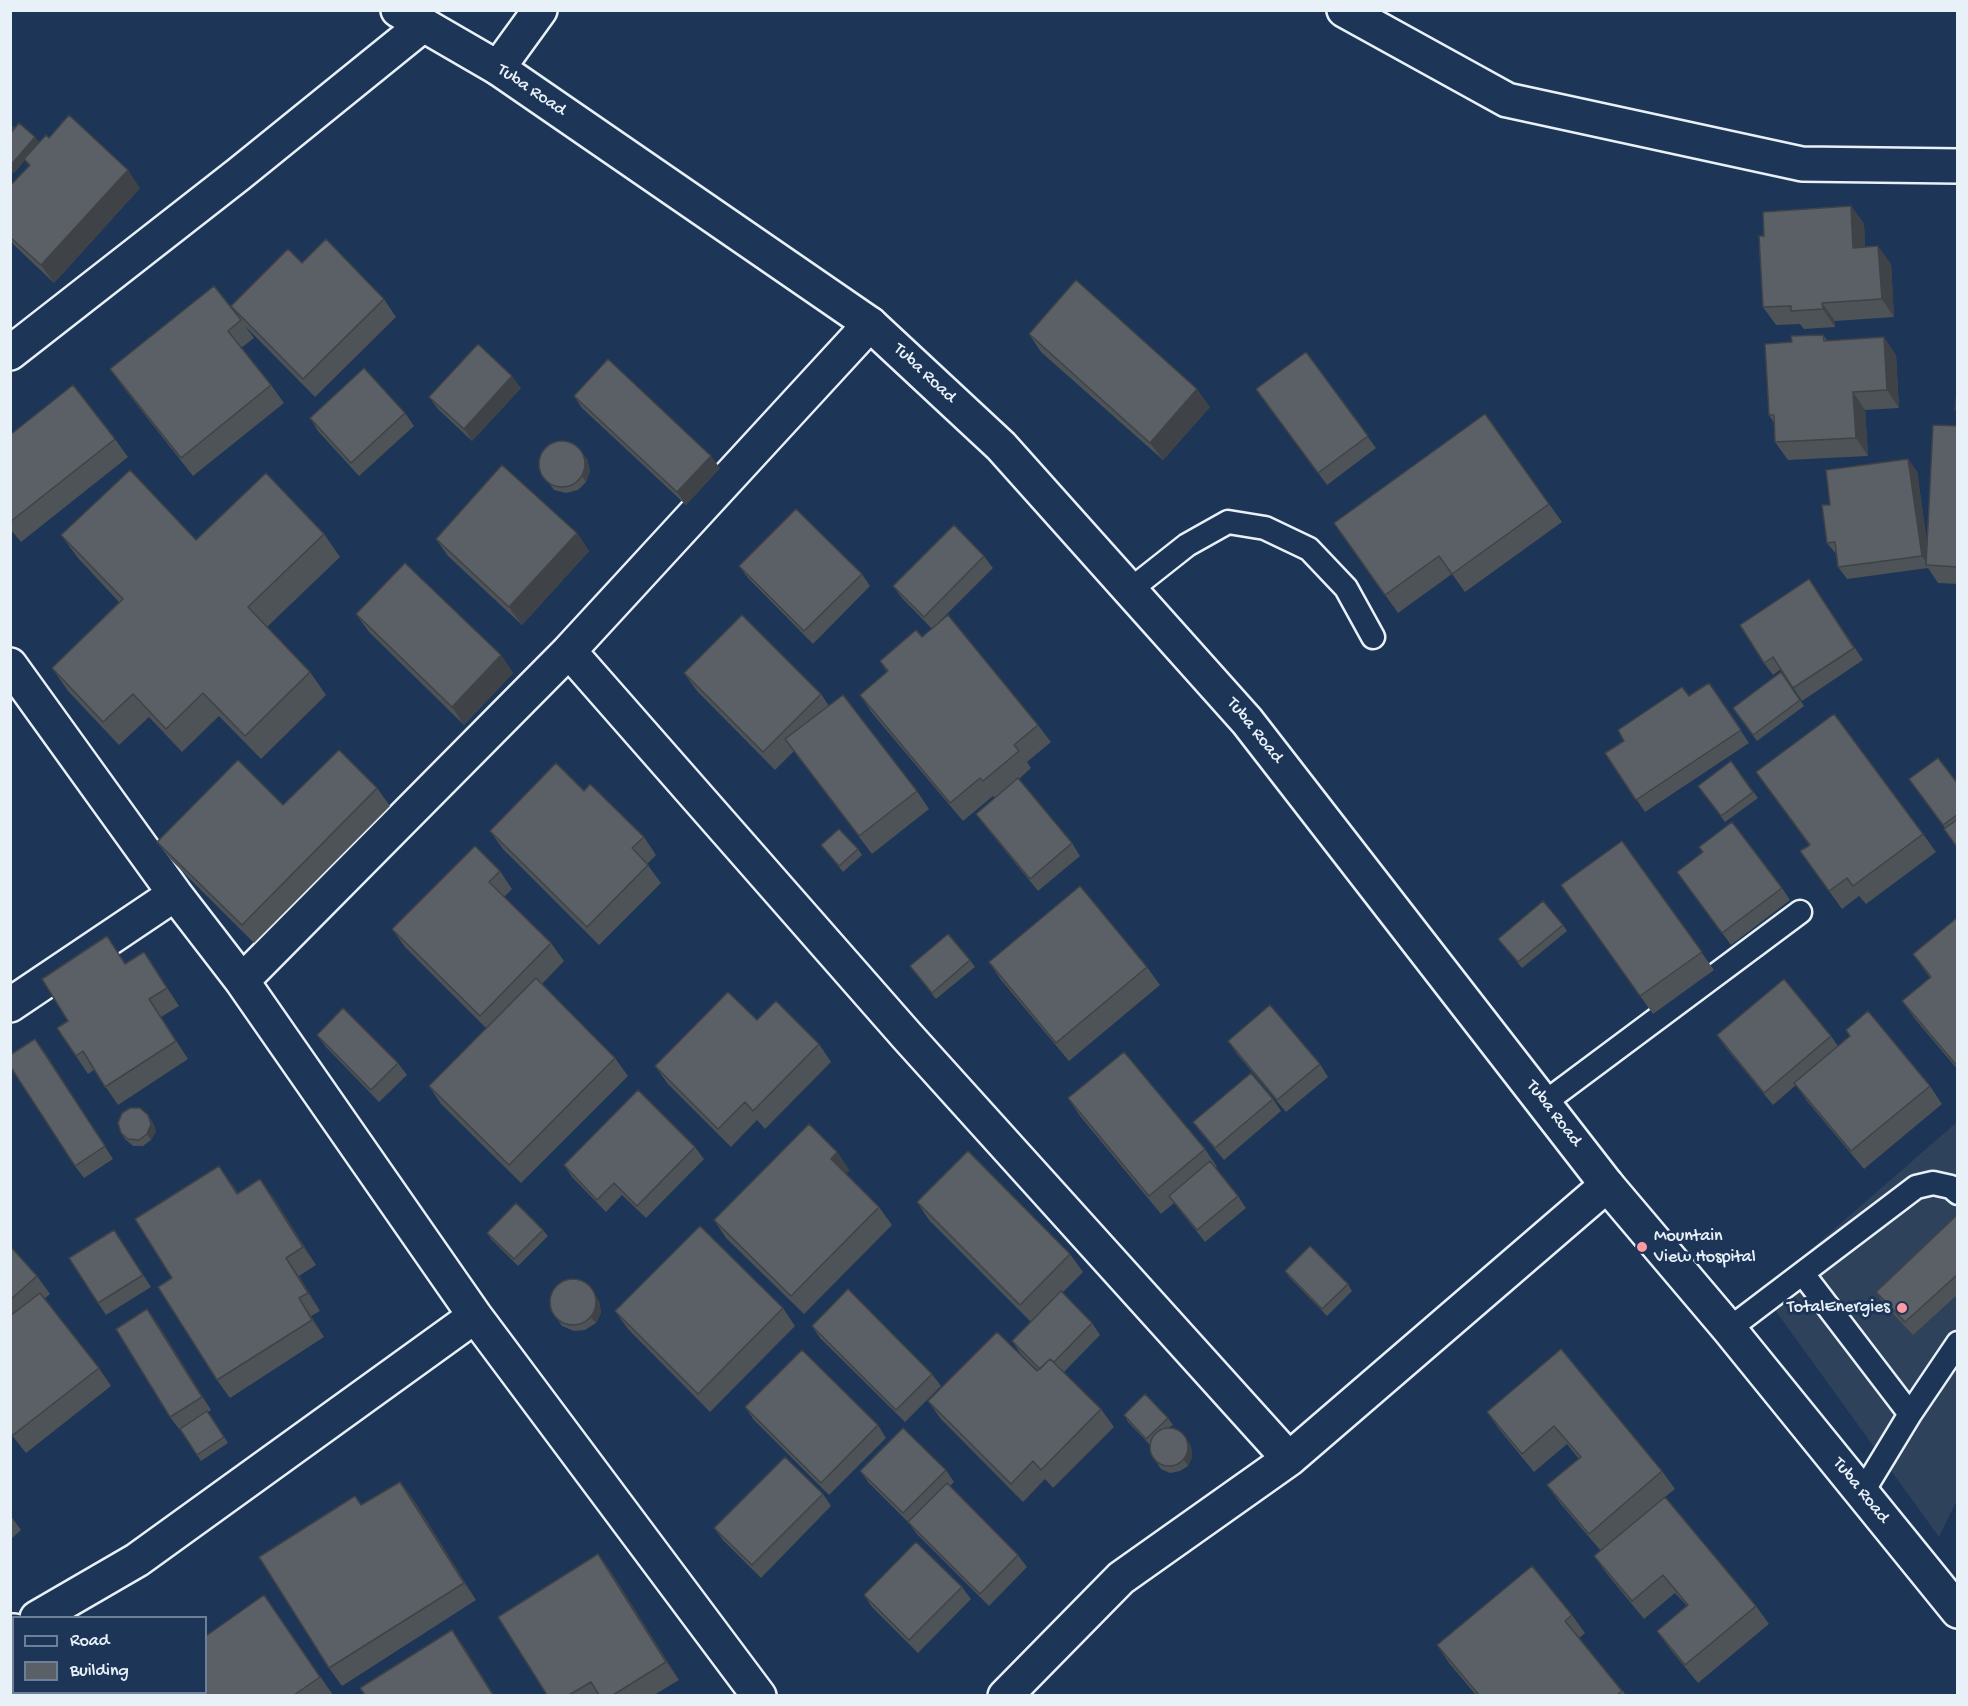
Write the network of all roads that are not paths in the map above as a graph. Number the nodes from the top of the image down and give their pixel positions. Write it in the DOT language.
graph roads {
  1 [pos="540,10"];
  2 [pos="1344,10"];
  3 [pos="410,18"];
  4 [pos="498,68"];
  5 [pos="1958,166"];
  6 [pos="870,324"];
  7 [pos="10,353"];
  8 [pos="1130,590"];
  9 [pos="1373,637"];
  10 [pos="569,651"];
  11 [pos="10,665"];
  12 [pos="175,894"];
  13 [pos="1800,912"];
  14 [pos="242,981"];
  15 [pos="10,1005"];
  16 [pos="1544,1103"];
  17 [pos="1607,1185"];
  18 [pos="1958,1193"];
  19 [pos="1803,1274"];
  20 [pos="475,1316"];
  21 [pos="1729,1329"];
  22 [pos="1958,1343"];
  23 [pos="1910,1414"];
  24 [pos="1289,1460"];
  25 [pos="1862,1493"];
  26 [pos="1955,1604"];
  27 [pos="39,1616"];
  28 [pos="754,1694"];
  29 [pos="1005,1695"];
  1 -- 4 [label="street"];
  2 -- 5 [label="street"];
  3 -- 4 [label="street, Tuba Road"];
  3 -- 7 [label="street"];
  4 -- 6 [label="street, Tuba Road"];
  6 -- 8 [label="street, Tuba Road"];
  6 -- 10 [label="street"];
  8 -- 9 [label="lane"];
  8 -- 16 [label="street, Tuba Road"];
  10 -- 14 [label="street"];
  10 -- 24 [label="street"];
  11 -- 12 [label="street"];
  12 -- 14 [label="street"];
  12 -- 15 [label="street"];
  13 -- 16 [label="lane"];
  14 -- 20 [label="street"];
  16 -- 17 [label="street, Tuba Road"];
  17 -- 21 [label="street, Tuba Road"];
  17 -- 24 [label="street"];
  18 -- 19 [label="lane"];
  19 -- 21 [label="lane"];
  19 -- 23 [label="lane"];
  20 -- 27 [label="street"];
  20 -- 28 [label="street"];
  21 -- 25 [label="street, Tuba Road"];
  22 -- 23 [label="lane"];
  23 -- 25 [label="lane"];
  24 -- 29 [label="street"];
  25 -- 26 [label="street, Tuba Road"];
}
